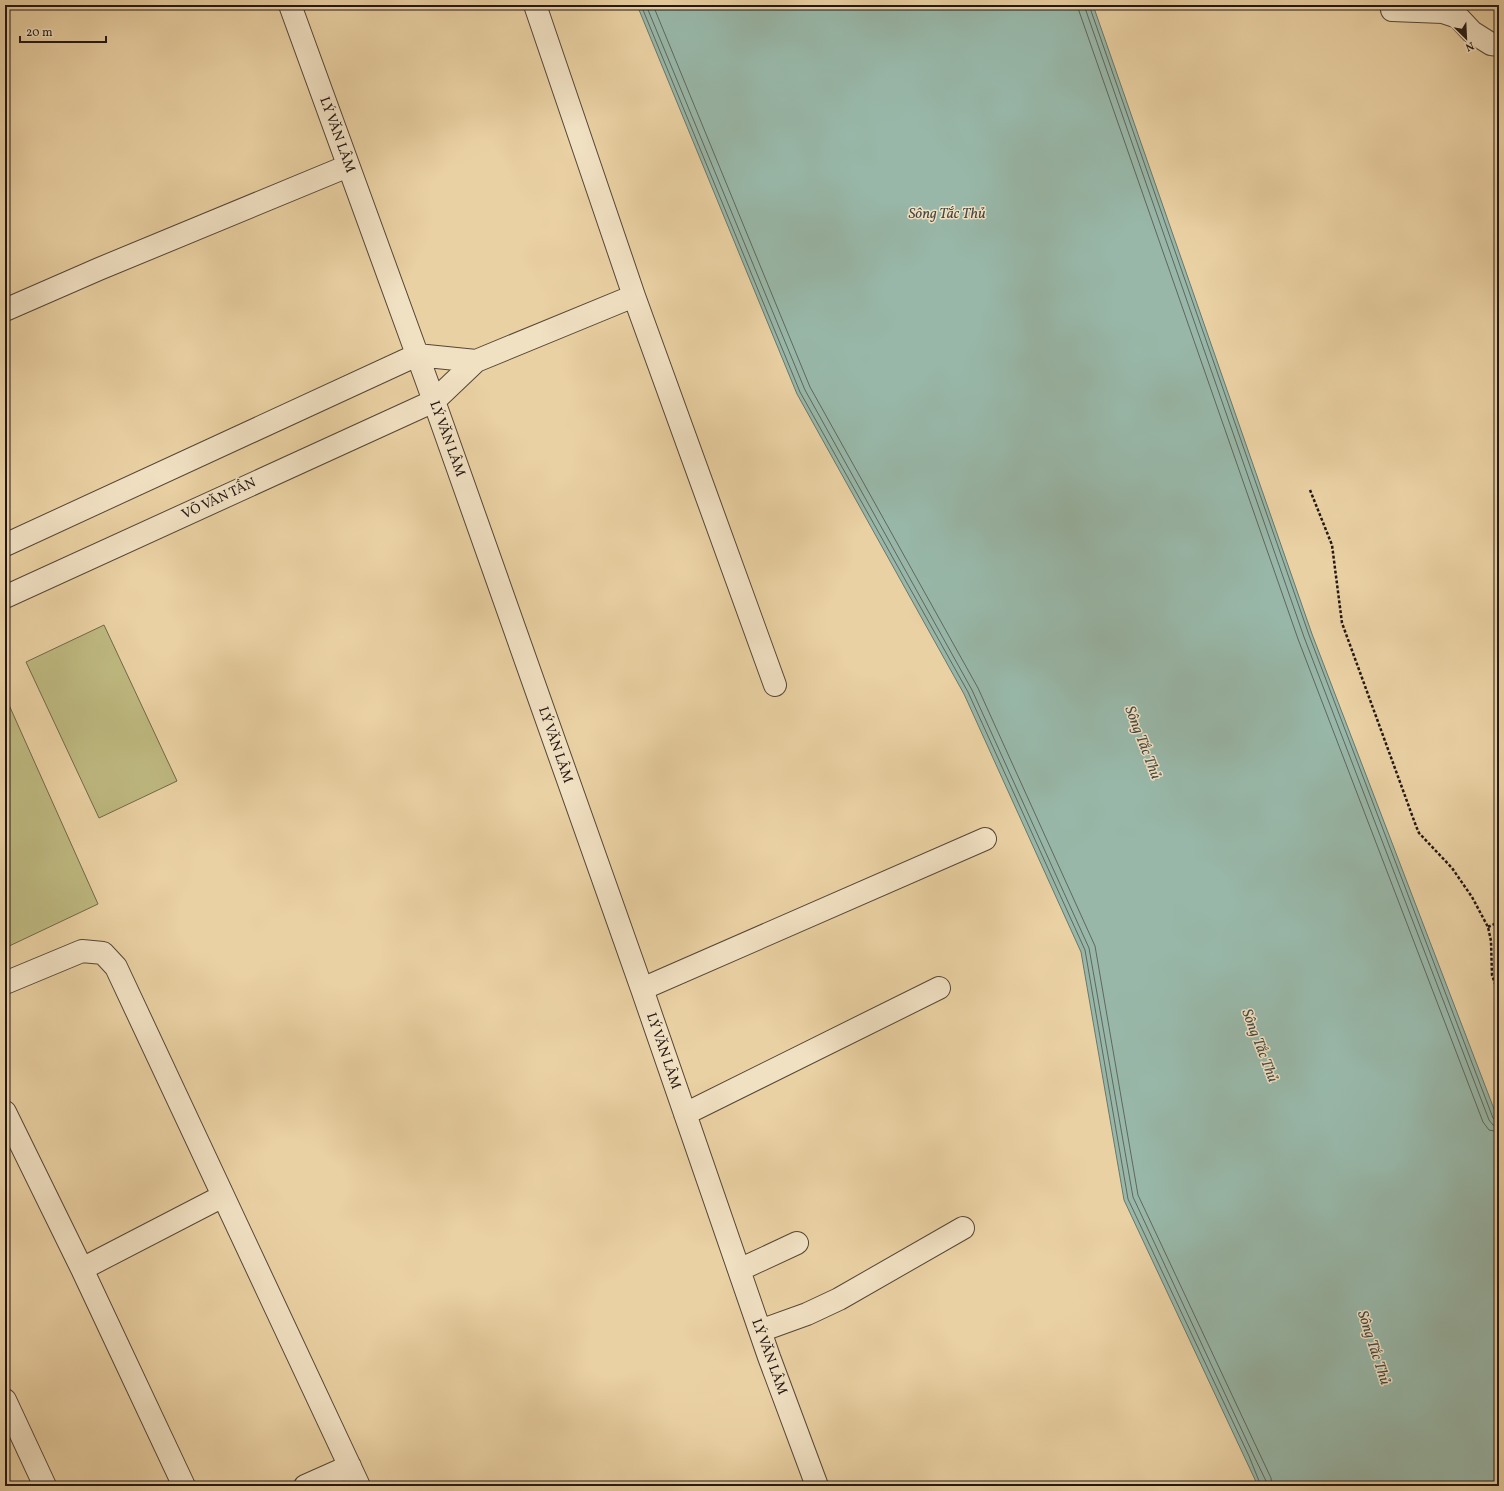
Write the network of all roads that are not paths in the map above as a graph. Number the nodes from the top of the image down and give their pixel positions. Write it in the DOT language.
graph roads {
  1 [pos="290,5"];
  2 [pos="535,5"];
  3 [pos="1392,10"];
  4 [pos="1499,46"];
  5 [pos="348,166"];
  6 [pos="634,296"];
  7 [pos="5,310"];
  8 [pos="417,355"];
  9 [pos="476,361"];
  10 [pos="434,401"];
  11 [pos="5,545"];
  12 [pos="5,597"];
  13 [pos="775,685"];
  14 [pos="985,839"];
  15 [pos="5,983"];
  16 [pos="939,988"];
  17 [pos="642,989"];
  18 [pos="5,1112"];
  19 [pos="685,1114"];
  20 [pos="223,1196"];
  21 [pos="963,1228"];
  22 [pos="797,1243"];
  23 [pos="82,1269"];
  24 [pos="739,1270"];
  25 [pos="760,1331"];
  26 [pos="5,1400"];
  27 [pos="350,1466"];
  28 [pos="45,1486"];
  29 [pos="184,1486"];
  30 [pos="304,1486"];
  31 [pos="359,1486"];
  32 [pos="817,1486"];
  1 -- 5 [label="street, LÝ VĂN LÂM"];
  2 -- 6 [label="street"];
  3 -- 4 [label="street"];
  5 -- 7 [label="street"];
  5 -- 8 [label="street, LÝ VĂN LÂM"];
  6 -- 9 [label="street"];
  6 -- 13 [label="street"];
  8 -- 9 [label="street"];
  8 -- 10 [label="street, LÝ VĂN LÂM"];
  8 -- 11 [label="street"];
  9 -- 10 [label="street, VÕ VĂN TẦN"];
  10 -- 12 [label="street, VÕ VĂN TẦN"];
  10 -- 17 [label="street, LÝ VĂN LÂM"];
  14 -- 17 [label="street"];
  15 -- 20 [label="street"];
  16 -- 19 [label="street"];
  17 -- 19 [label="street, LÝ VĂN LÂM"];
  18 -- 23 [label="street"];
  19 -- 24 [label="street, LÝ VĂN LÂM"];
  20 -- 23 [label="street"];
  20 -- 27 [label="street"];
  21 -- 25 [label="street"];
  22 -- 24 [label="street"];
  23 -- 29 [label="street"];
  24 -- 25 [label="street, LÝ VĂN LÂM"];
  25 -- 32 [label="street, LÝ VĂN LÂM"];
  26 -- 28 [label="street"];
  27 -- 30 [label="street"];
  27 -- 31 [label="street"];
}
